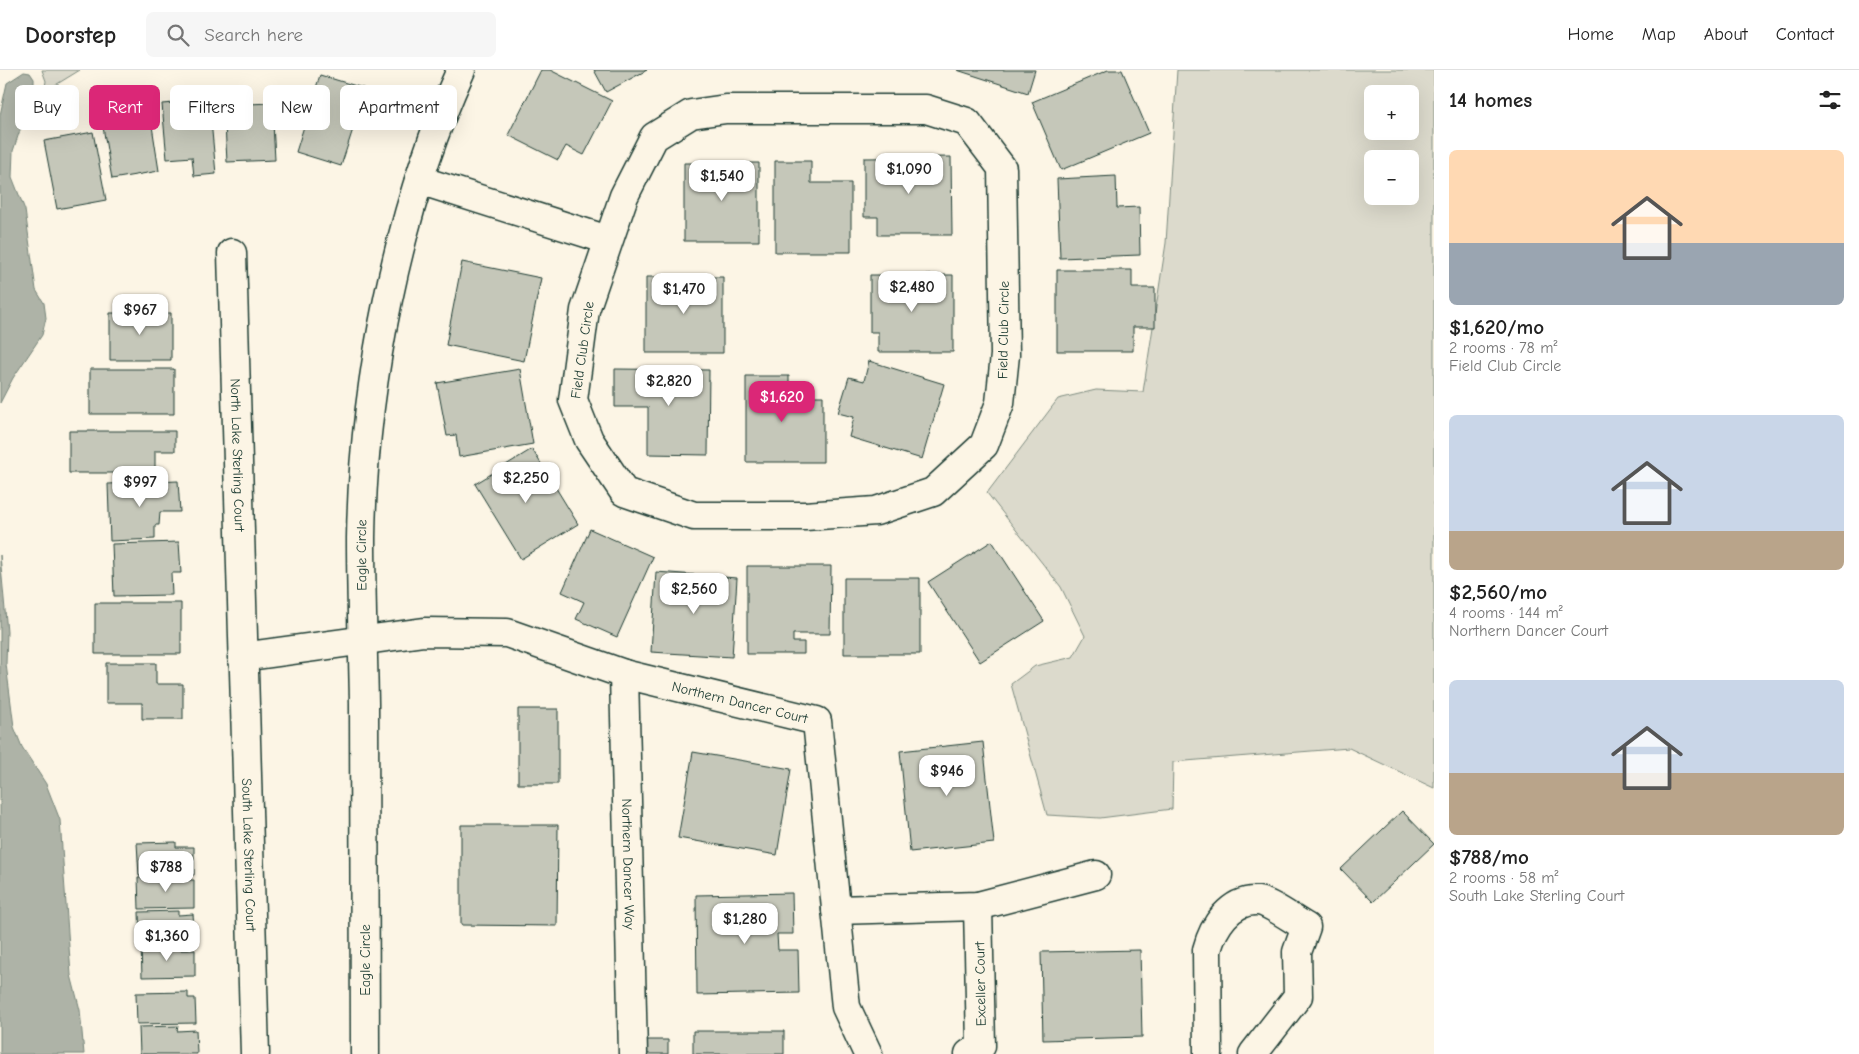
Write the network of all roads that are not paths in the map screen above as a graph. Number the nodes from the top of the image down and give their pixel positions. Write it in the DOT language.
graph roads {
  1 [pos="461,70"];
  2 [pos="419,180"];
  3 [pos="608,240"];
  4 [pos="232,253"];
  5 [pos="363,640"];
  6 [pos="242,657"];
  7 [pos="624,674"];
  8 [pos="1096,875"];
  9 [pos="978,906"];
  10 [pos="836,910"];
  11 [pos="255,1054"];
  12 [pos="365,1054"];
  13 [pos="633,1054"];
  14 [pos="868,1054"];
  15 [pos="969,1054"];
  16 [pos="1208,1054"];
  17 [pos="1253,1054"];
  1 -- 2 [label="street, Eagle Circle"];
  2 -- 3 [label="street"];
  2 -- 5 [label="street, Eagle Circle"];
  3 -- 3 [label="street, Field Club Circle"];
  4 -- 6 [label="street, North Lake Sterling Court"];
  5 -- 6 [label="street, Northern Dancer Court"];
  5 -- 7 [label="street, Northern Dancer Court"];
  5 -- 12 [label="street, Eagle Circle"];
  6 -- 11 [label="street, South Lake Sterling Court"];
  7 -- 10 [label="street, Northern Dancer Court"];
  7 -- 13 [label="street, Northern Dancer Way"];
  8 -- 9 [label="street"];
  9 -- 10 [label="street"];
  9 -- 15 [label="street, Exceller Court"];
  10 -- 14 [label="street, Northern Dancer Court"];
  16 -- 17 [label="street"];
}
